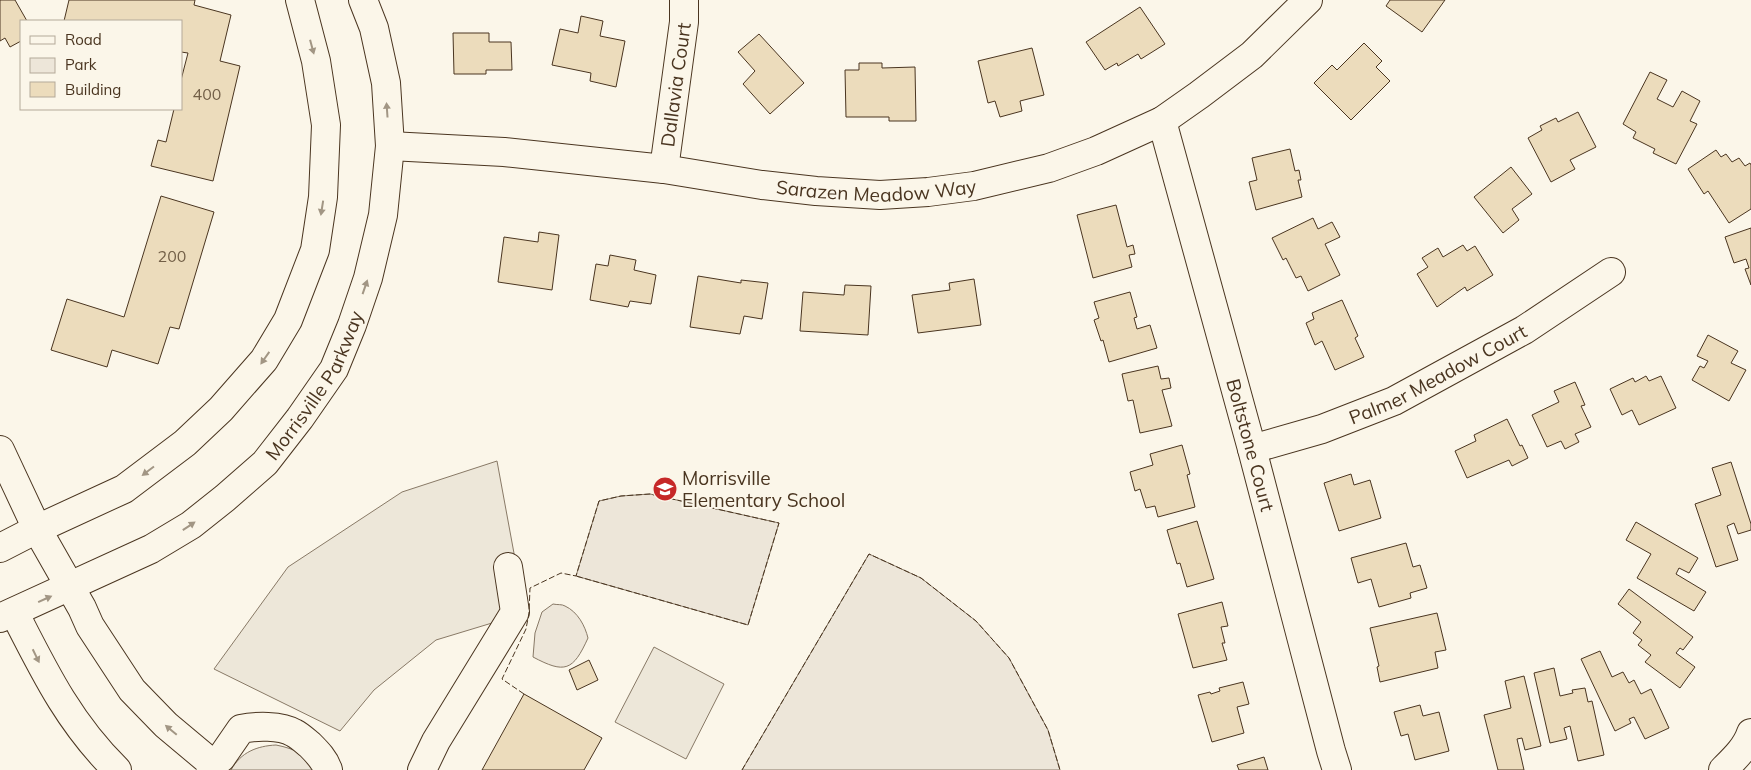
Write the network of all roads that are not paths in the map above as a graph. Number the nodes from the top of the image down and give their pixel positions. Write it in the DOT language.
graph roads {
  1 [pos="300,0"];
  2 [pos="363,0"];
  3 [pos="684,0"];
  4 [pos="1308,0"];
  5 [pos="1162,122"];
  6 [pos="390,146"];
  7 [pos="664,169"];
  8 [pos="1610,272"];
  9 [pos="1252,449"];
  10 [pos="0,450"];
  11 [pos="36,529"];
  12 [pos="0,548"];
  13 [pos="508,567"];
  14 [pos="70,587"];
  15 [pos="7,615"];
  16 [pos="1751,734"];
  17 [pos="210,766"];
  18 [pos="117,770"];
  19 [pos="328,770"];
  20 [pos="422,770"];
  21 [pos="1337,770"];
  22 [pos="1723,770"];
  1 -- 11 [label="street, one-way"];
  6 -- 2 [label="street, Morrisville Parkway, one-way"];
  3 -- 7 [label="street, Dallavia Court"];
  4 -- 5 [label="street, Sarazen Meadow Way"];
  5 -- 7 [label="street, Sarazen Meadow Way"];
  5 -- 9 [label="street, Boltstone Court"];
  6 -- 7 [label="street, Sarazen Meadow Way"];
  14 -- 6 [label="street, Morrisville Parkway, one-way"];
  8 -- 9 [label="street, Palmer Meadow Court"];
  9 -- 21 [label="street, Boltstone Court"];
  10 -- 11 [label="street"];
  11 -- 12 [label="street"];
  11 -- 14 [label="street"];
  13 -- 20 [label="street"];
  15 -- 14 [label="street, Morrisville Parkway, one-way"];
  17 -- 14 [label="street, one-way"];
  15 -- 18 [label="street, one-way"];
  16 -- 22 [label="street"];
  17 -- 19 [label="street"];
}
